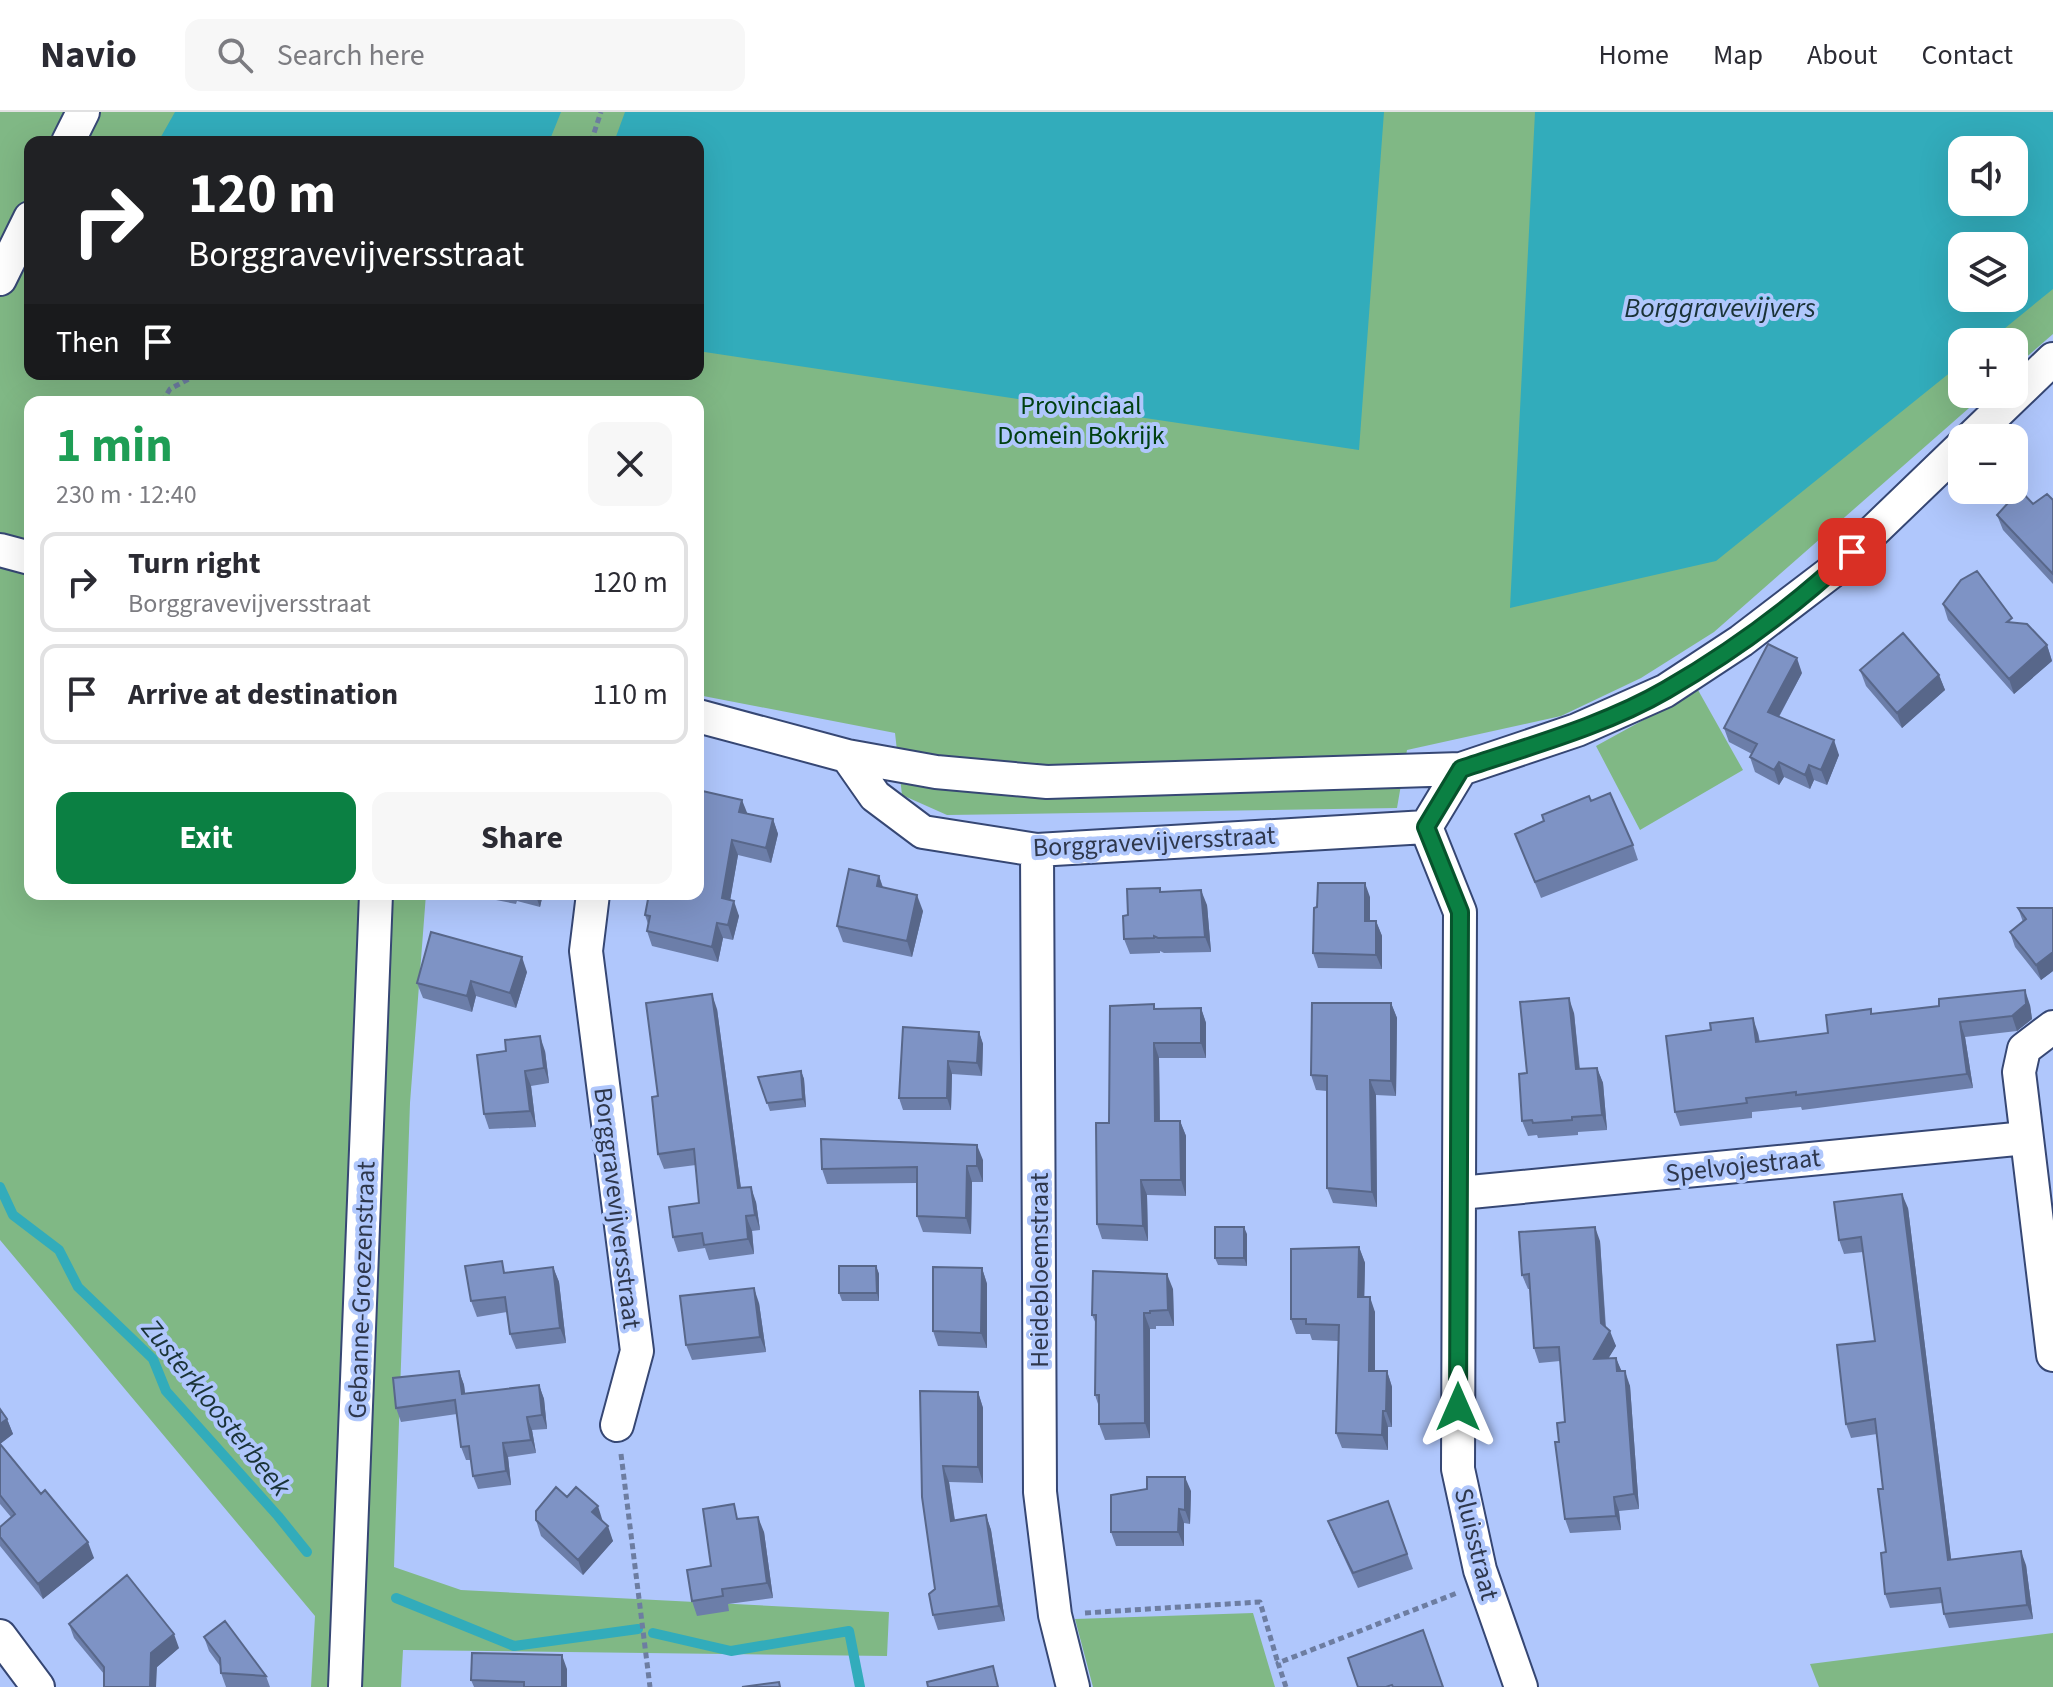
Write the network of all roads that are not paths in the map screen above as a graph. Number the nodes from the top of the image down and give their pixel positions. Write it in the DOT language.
graph roads {
  1 [pos="83,112"];
  2 [pos="71,136"];
  3 [pos="24,230"];
  4 [pos="0,279"];
  5 [pos="2053,359"];
  6 [pos="1986,424"];
  7 [pos="1948,459"];
  8 [pos="0,550"];
  9 [pos="24,556"];
  10 [pos="704,718"];
  11 [pos="847,756"];
  12 [pos="1461,769"];
  13 [pos="1426,827"];
  14 [pos="1037,850"];
  15 [pos="376,900"];
  16 [pos="592,900"];
  17 [pos="2053,1027"];
  18 [pos="2026,1138"];
  19 [pos="1460,1193"];
  20 [pos="2053,1355"];
  21 [pos="617,1425"];
  22 [pos="0,1636"];
  23 [pos="38,1687"];
  24 [pos="345,1687"];
  25 [pos="1073,1687"];
  26 [pos="1521,1687"];
  1 -- 2 [label="street"];
  3 -- 4 [label="street"];
  5 -- 6 [label="street"];
  7 -- 12 [label="street"];
  8 -- 9 [label="street"];
  10 -- 11 [label="street"];
  11 -- 12 [label="street"];
  11 -- 14 [label="street, Borggravevijversstraat"];
  12 -- 13 [label="street"];
  13 -- 14 [label="street, Borggravevijversstraat"];
  13 -- 19 [label="street, Sluisstraat"];
  14 -- 25 [label="street, Heidebloemstraat"];
  15 -- 24 [label="street, Gebanne-Groezenstraat"];
  16 -- 21 [label="street, Borggravevijversstraat"];
  17 -- 18 [label="street"];
  18 -- 19 [label="street, Spelvojestraat"];
  18 -- 20 [label="street"];
  19 -- 26 [label="street, Sluisstraat"];
  22 -- 23 [label="street"];
}
